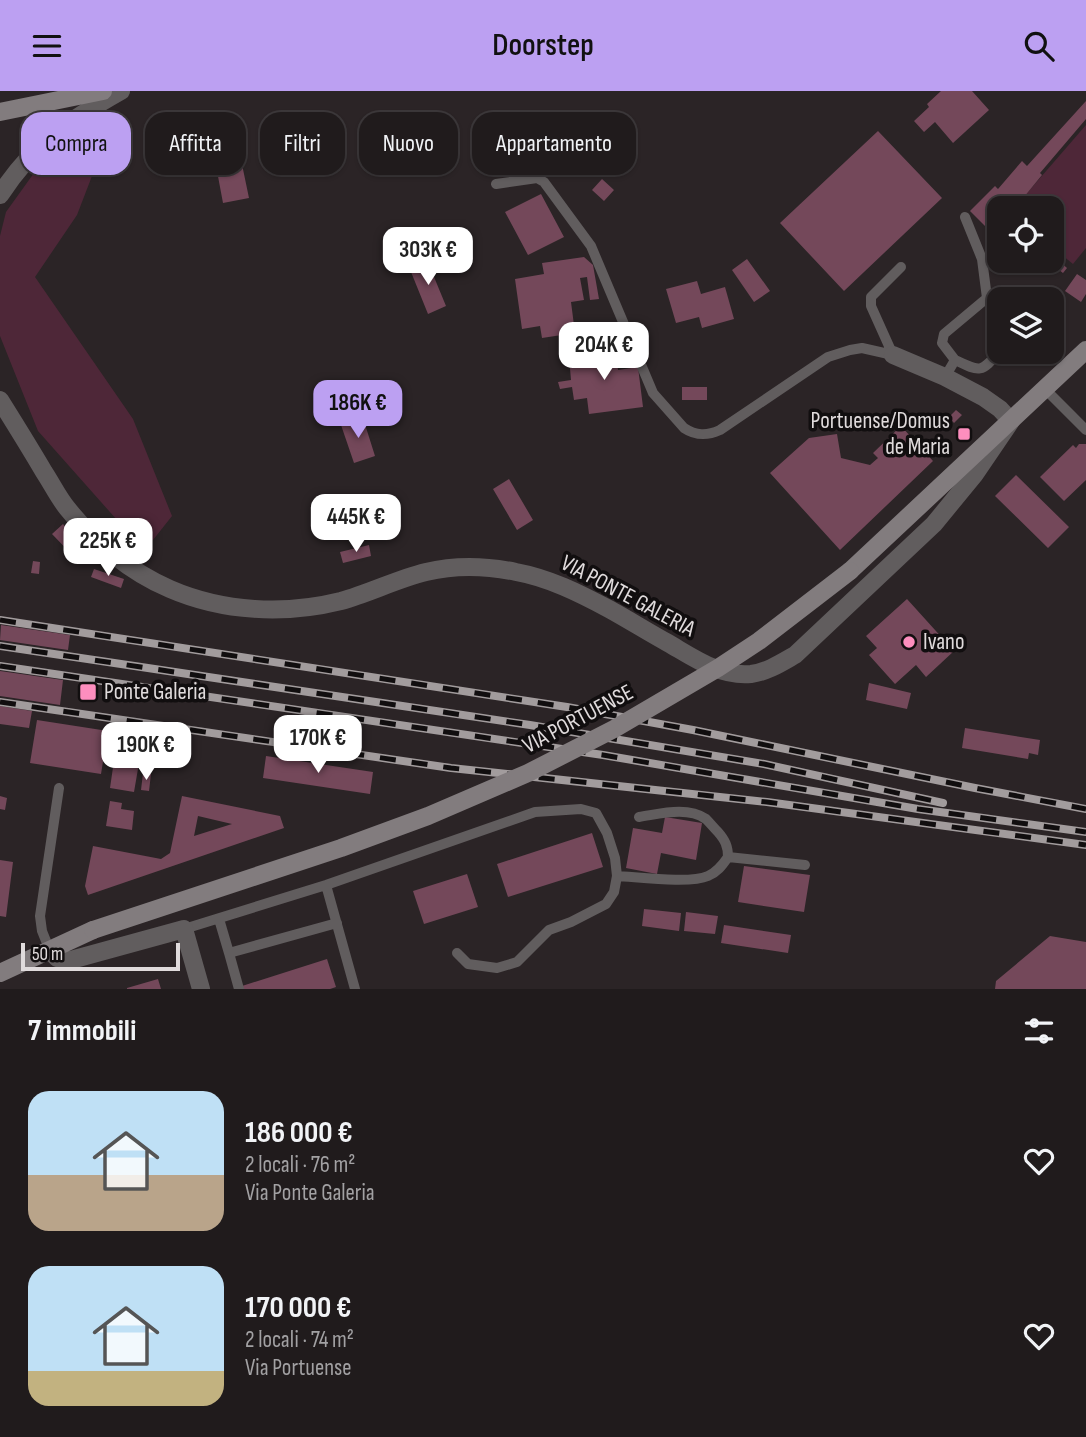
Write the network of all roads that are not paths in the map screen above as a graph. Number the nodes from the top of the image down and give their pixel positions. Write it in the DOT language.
graph roads {
  1 [pos="103,91"];
  2 [pos="121,91"];
  3 [pos="0,112"];
  4 [pos="496,184"];
  5 [pos="0,195"];
  6 [pos="965,217"];
  7 [pos="901,267"];
  8 [pos="987,298"];
  9 [pos="1086,350"];
  10 [pos="893,355"];
  11 [pos="955,360"];
  12 [pos="989,364"];
  13 [pos="945,377"];
  14 [pos="1045,389"];
  15 [pos="0,400"];
  16 [pos="1011,421"];
  17 [pos="1086,430"];
  18 [pos="59,788"];
  19 [pos="639,817"];
  20 [pos="728,857"];
  21 [pos="805,865"];
  22 [pos="617,876"];
  23 [pos="326,885"];
  24 [pos="219,919"];
  25 [pos="337,923"];
  26 [pos="184,929"];
  27 [pos="50,951"];
  28 [pos="229,953"];
  29 [pos="457,953"];
  30 [pos="0,974"];
  31 [pos="201,989"];
  32 [pos="239,989"];
  33 [pos="355,989"];
  1 -- 3 [label="main road"];
  2 -- 5 [label="street"];
  4 -- 10 [label="lane"];
  6 -- 8 [label="lane"];
  7 -- 10 [label="lane"];
  8 -- 11 [label="lane"];
  9 -- 14 [label="main road, VIA PORTUENSE"];
  10 -- 13 [label="street"];
  11 -- 12 [label="lane"];
  11 -- 13 [label="lane"];
  13 -- 16 [label="street"];
  14 -- 16 [label="main road, VIA PORTUENSE"];
  14 -- 17 [label="lane"];
  15 -- 16 [label="street, VIA PONTE GALERIA"];
  16 -- 27 [label="main road, VIA PORTUENSE, bridge"];
  18 -- 27 [label="lane"];
  19 -- 20 [label="lane"];
  20 -- 21 [label="lane"];
  20 -- 22 [label="lane"];
  22 -- 23 [label="lane"];
  22 -- 29 [label="lane"];
  23 -- 24 [label="lane"];
  23 -- 25 [label="lane"];
  24 -- 26 [label="lane"];
  24 -- 28 [label="lane"];
  25 -- 28 [label="lane"];
  25 -- 33 [label="lane"];
  26 -- 27 [label="street"];
  26 -- 31 [label="street"];
  27 -- 30 [label="main road, VIA PORTUENSE"];
  28 -- 32 [label="lane"];
}
